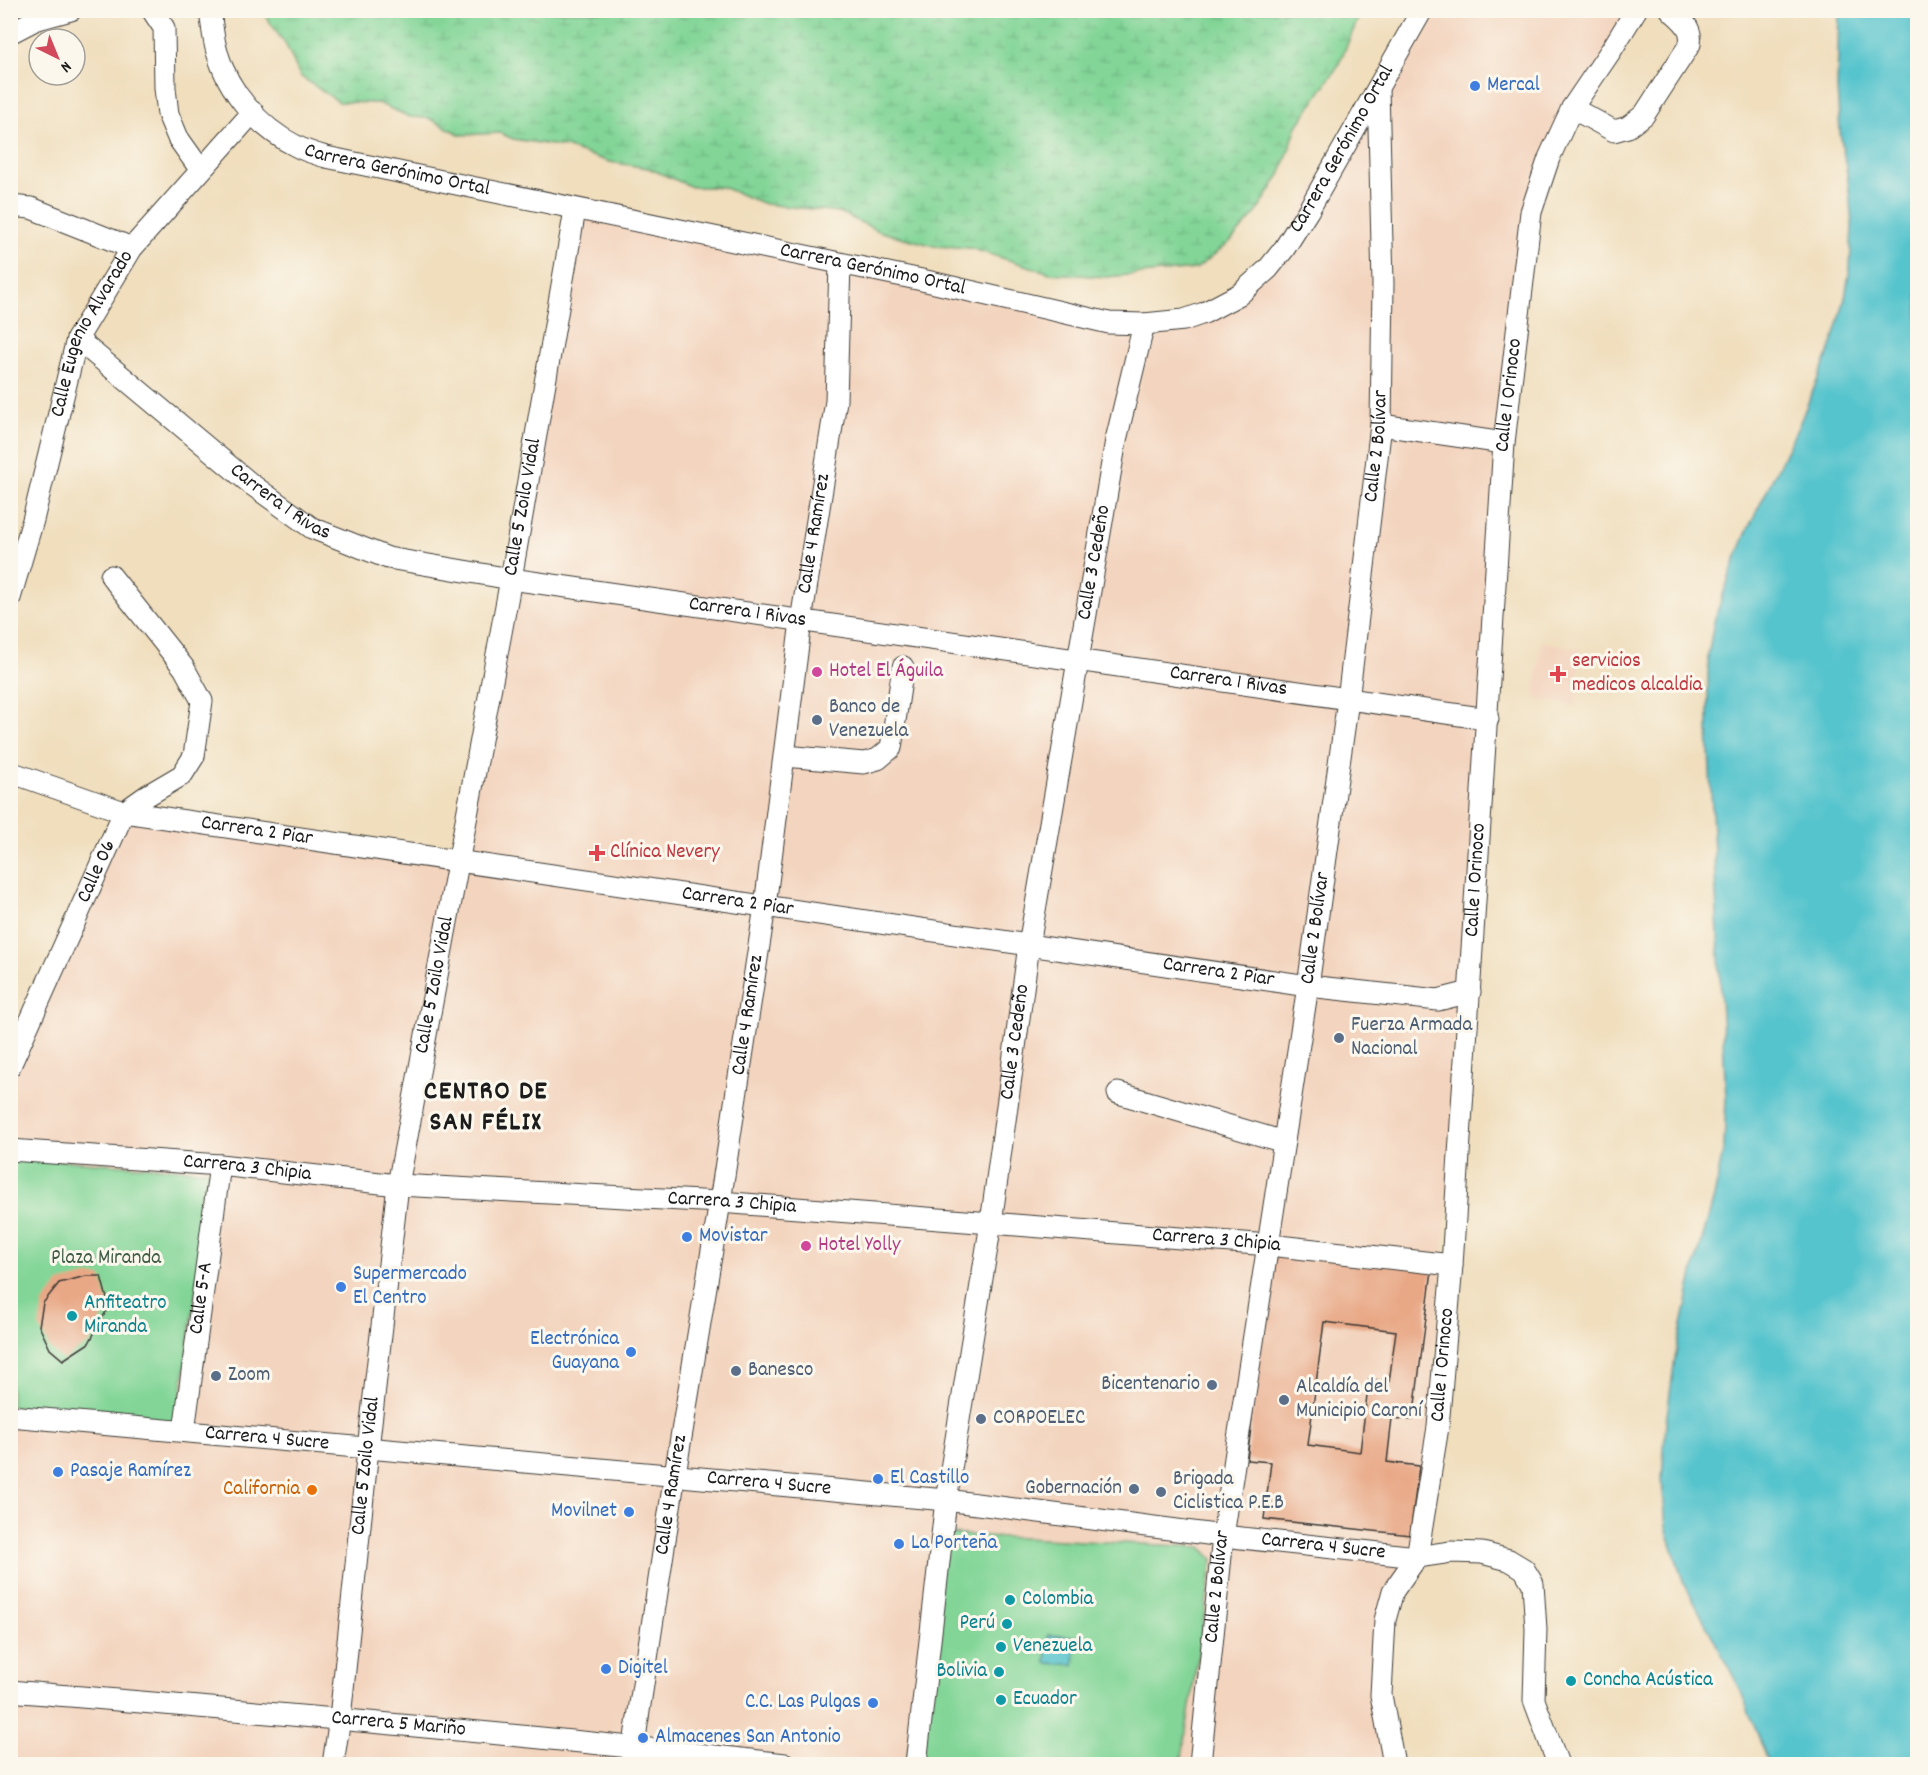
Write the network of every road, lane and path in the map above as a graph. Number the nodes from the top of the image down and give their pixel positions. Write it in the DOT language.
graph roads {
  1 [pos="71,10"];
  2 [pos="152,10"];
  3 [pos="210,10"];
  4 [pos="1422,10"];
  5 [pos="1636,10"];
  6 [pos="1671,10"];
  7 [pos="10,33"];
  8 [pos="1378,88"];
  9 [pos="1572,108"];
  10 [pos="253,112"];
  11 [pos="200,169"];
  12 [pos="10,206"];
  13 [pos="575,210"];
  14 [pos="132,248"];
  15 [pos="840,264"];
  16 [pos="1144,324"];
  17 [pos="77,339"];
  18 [pos="1381,425"];
  19 [pos="1504,442"];
  20 [pos="111,576"];
  21 [pos="511,579"];
  22 [pos="10,598"];
  23 [pos="801,621"];
  24 [pos="1079,660"];
  25 [pos="903,667"];
  26 [pos="1348,700"];
  27 [pos="1488,719"];
  28 [pos="785,756"];
  29 [pos="10,772"];
  30 [pos="124,812"];
  31 [pos="457,862"];
  32 [pos="765,906"];
  33 [pos="1029,945"];
  34 [pos="1308,986"];
  35 [pos="1470,992"];
  36 [pos="10,1066"];
  37 [pos="1118,1093"];
  38 [pos="1284,1143"];
  39 [pos="10,1150"];
  40 [pos="220,1165"];
  41 [pos="398,1185"];
  42 [pos="720,1202"];
  43 [pos="991,1223"];
  44 [pos="1269,1245"];
  45 [pos="1452,1265"];
  46 [pos="10,1416"];
  47 [pos="184,1431"];
  48 [pos="368,1449"];
  49 [pos="675,1474"];
  50 [pos="946,1500"];
  51 [pos="1223,1536"];
  52 [pos="1417,1557"];
  53 [pos="10,1691"];
  54 [pos="340,1718"];
  55 [pos="633,1756"];
  56 [pos="333,1764"];
  57 [pos="785,1764"];
  58 [pos="915,1764"];
  59 [pos="1200,1764"];
  60 [pos="1394,1764"];
  61 [pos="1558,1764"];
  1 -- 7 [label="street"];
  2 -- 11 [label="street"];
  3 -- 10 [label="street, Carrera Gerónimo Ortal"];
  4 -- 8 [label="street, Carrera Gerónimo Ortal"];
  5 -- 9 [label="street, Calle 1 Orinoco"];
  6 -- 9 [label="street"];
  8 -- 16 [label="street, Carrera Gerónimo Ortal"];
  8 -- 18 [label="street, Calle 2 Bolívar"];
  9 -- 19 [label="street, Calle 1 Orinoco"];
  10 -- 11 [label="street, Calle Eugenio Alvarado"];
  10 -- 13 [label="street, Carrera Gerónimo Ortal"];
  11 -- 14 [label="street, Calle Eugenio Alvarado"];
  12 -- 14 [label="street"];
  13 -- 15 [label="street, Carrera Gerónimo Ortal"];
  13 -- 21 [label="street, Calle 5 Zoilo Vidal"];
  14 -- 17 [label="street, Calle Eugenio Alvarado"];
  15 -- 16 [label="street, Carrera Gerónimo Ortal"];
  15 -- 23 [label="street, Calle 4 Ramírez"];
  16 -- 24 [label="street, Calle 3 Cedeño"];
  17 -- 21 [label="street, Carrera 1 Rivas"];
  17 -- 22 [label="street, Calle Eugenio Alvarado"];
  18 -- 19 [label="street"];
  18 -- 26 [label="street, Calle 2 Bolívar"];
  19 -- 27 [label="street, Calle 1 Orinoco"];
  20 -- 30 [label="street"];
  21 -- 23 [label="street, Carrera 1 Rivas"];
  21 -- 31 [label="street, Calle 5 Zoilo Vidal"];
  23 -- 24 [label="street, Carrera 1 Rivas"];
  23 -- 28 [label="street, Calle 4 Ramírez"];
  24 -- 26 [label="street, Carrera 1 Rivas"];
  24 -- 33 [label="street, Calle 3 Cedeño"];
  25 -- 28 [label="street"];
  26 -- 27 [label="street, Carrera 1 Rivas"];
  26 -- 34 [label="street, Calle 2 Bolívar"];
  27 -- 35 [label="street, Calle 1 Orinoco"];
  28 -- 32 [label="street, Calle 4 Ramírez"];
  29 -- 30 [label="street, Carrera 2 Piar"];
  30 -- 31 [label="street, Carrera 2 Piar"];
  30 -- 36 [label="street, Calle 06"];
  31 -- 32 [label="street, Carrera 2 Piar"];
  31 -- 41 [label="street, Calle 5 Zoilo Vidal"];
  32 -- 33 [label="street, Carrera 2 Piar"];
  32 -- 42 [label="street, Calle 4 Ramírez"];
  33 -- 34 [label="street, Carrera 2 Piar"];
  33 -- 43 [label="street, Calle 3 Cedeño"];
  34 -- 35 [label="street, Carrera 2 Piar"];
  34 -- 38 [label="street, Calle 2 Bolívar"];
  35 -- 45 [label="street, Calle 1 Orinoco"];
  37 -- 38 [label="street"];
  38 -- 44 [label="street, Calle 2 Bolívar"];
  39 -- 40 [label="street, Carrera 3 Chipia"];
  40 -- 41 [label="street, Carrera 3 Chipia"];
  40 -- 47 [label="street, Calle 5-A"];
  41 -- 42 [label="street, Carrera 3 Chipia"];
  41 -- 48 [label="street, Calle 5 Zoilo Vidal"];
  42 -- 43 [label="street, Carrera 3 Chipia"];
  42 -- 49 [label="street, Calle 4 Ramírez"];
  43 -- 44 [label="street, Carrera 3 Chipia"];
  43 -- 50 [label="street, Calle 3 Cedeño"];
  44 -- 45 [label="street, Carrera 3 Chipia"];
  44 -- 51 [label="street, Calle 2 Bolívar"];
  45 -- 52 [label="street, Calle 1 Orinoco"];
  46 -- 47 [label="street, Carrera 4 Sucre"];
  47 -- 48 [label="street, Carrera 4 Sucre"];
  48 -- 49 [label="street, Carrera 4 Sucre"];
  48 -- 54 [label="street, Calle 5 Zoilo Vidal"];
  49 -- 50 [label="street, Carrera 4 Sucre"];
  49 -- 55 [label="street, Calle 4 Ramírez"];
  50 -- 51 [label="street, Carrera 4 Sucre"];
  50 -- 58 [label="street, Calle 3 Cedeño"];
  51 -- 52 [label="street, Carrera 4 Sucre"];
  51 -- 59 [label="street, Calle 2 Bolívar"];
  52 -- 60 [label="street, Calle 1 Orinoco"];
  52 -- 61 [label="street, Carrera 4 Sucre"];
  53 -- 54 [label="street, Carrera 5 Mariño"];
  54 -- 55 [label="street, Carrera 5 Mariño"];
  54 -- 56 [label="street, Calle 5 Zoilo Vidal"];
  55 -- 57 [label="street, Carrera 5 Mariño"];
}
